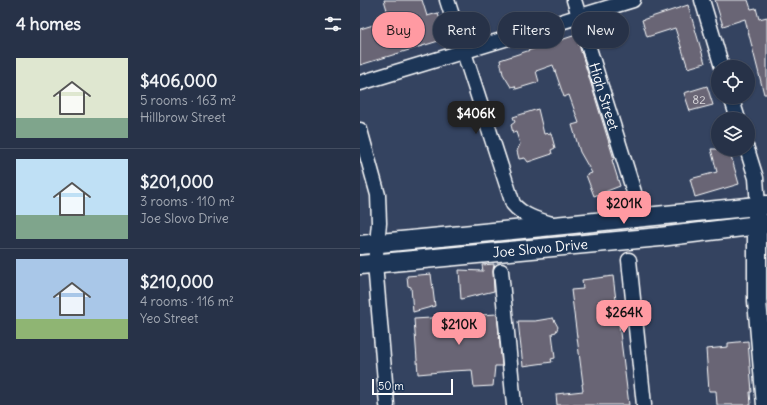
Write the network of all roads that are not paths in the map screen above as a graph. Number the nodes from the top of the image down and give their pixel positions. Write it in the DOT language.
graph roads {
  1 [pos="447,0"];
  2 [pos="574,0"];
  3 [pos="633,0"];
  4 [pos="702,0"];
  5 [pos="578,12"];
  6 [pos="592,12"];
  7 [pos="572,18"];
  8 [pos="589,48"];
  9 [pos="463,51"];
  10 [pos="720,60"];
  11 [pos="360,83"];
  12 [pos="360,130"];
  13 [pos="749,156"];
  14 [pos="634,192"];
  15 [pos="762,206"];
  16 [pos="556,225"];
  17 [pos="762,225"];
  18 [pos="368,244"];
  19 [pos="629,260"];
  20 [pos="367,264"];
  21 [pos="501,271"];
  22 [pos="387,405"];
  23 [pos="514,405"];
  24 [pos="644,405"];
  25 [pos="766,405"];
  1 -- 9 [label="street"];
  2 -- 5 [label="street, High Street"];
  3 -- 6 [label="street"];
  4 -- 10 [label="street"];
  7 -- 9 [label="street"];
  8 -- 14 [label="street, High Street"];
  9 -- 11 [label="street"];
  9 -- 16 [label="street"];
  12 -- 18 [label="street"];
  13 -- 15 [label="street"];
  15 -- 16 [label="main road, Joe Slovo Drive"];
  15 -- 17 [label="main road"];
  16 -- 18 [label="main road, Joe Slovo Drive"];
  17 -- 20 [label="main road, Joe Slovo Drive"];
  17 -- 25 [label="main road"];
  18 -- 20 [label="street"];
  19 -- 24 [label="street"];
  20 -- 22 [label="street"];
  21 -- 23 [label="street"];
}
